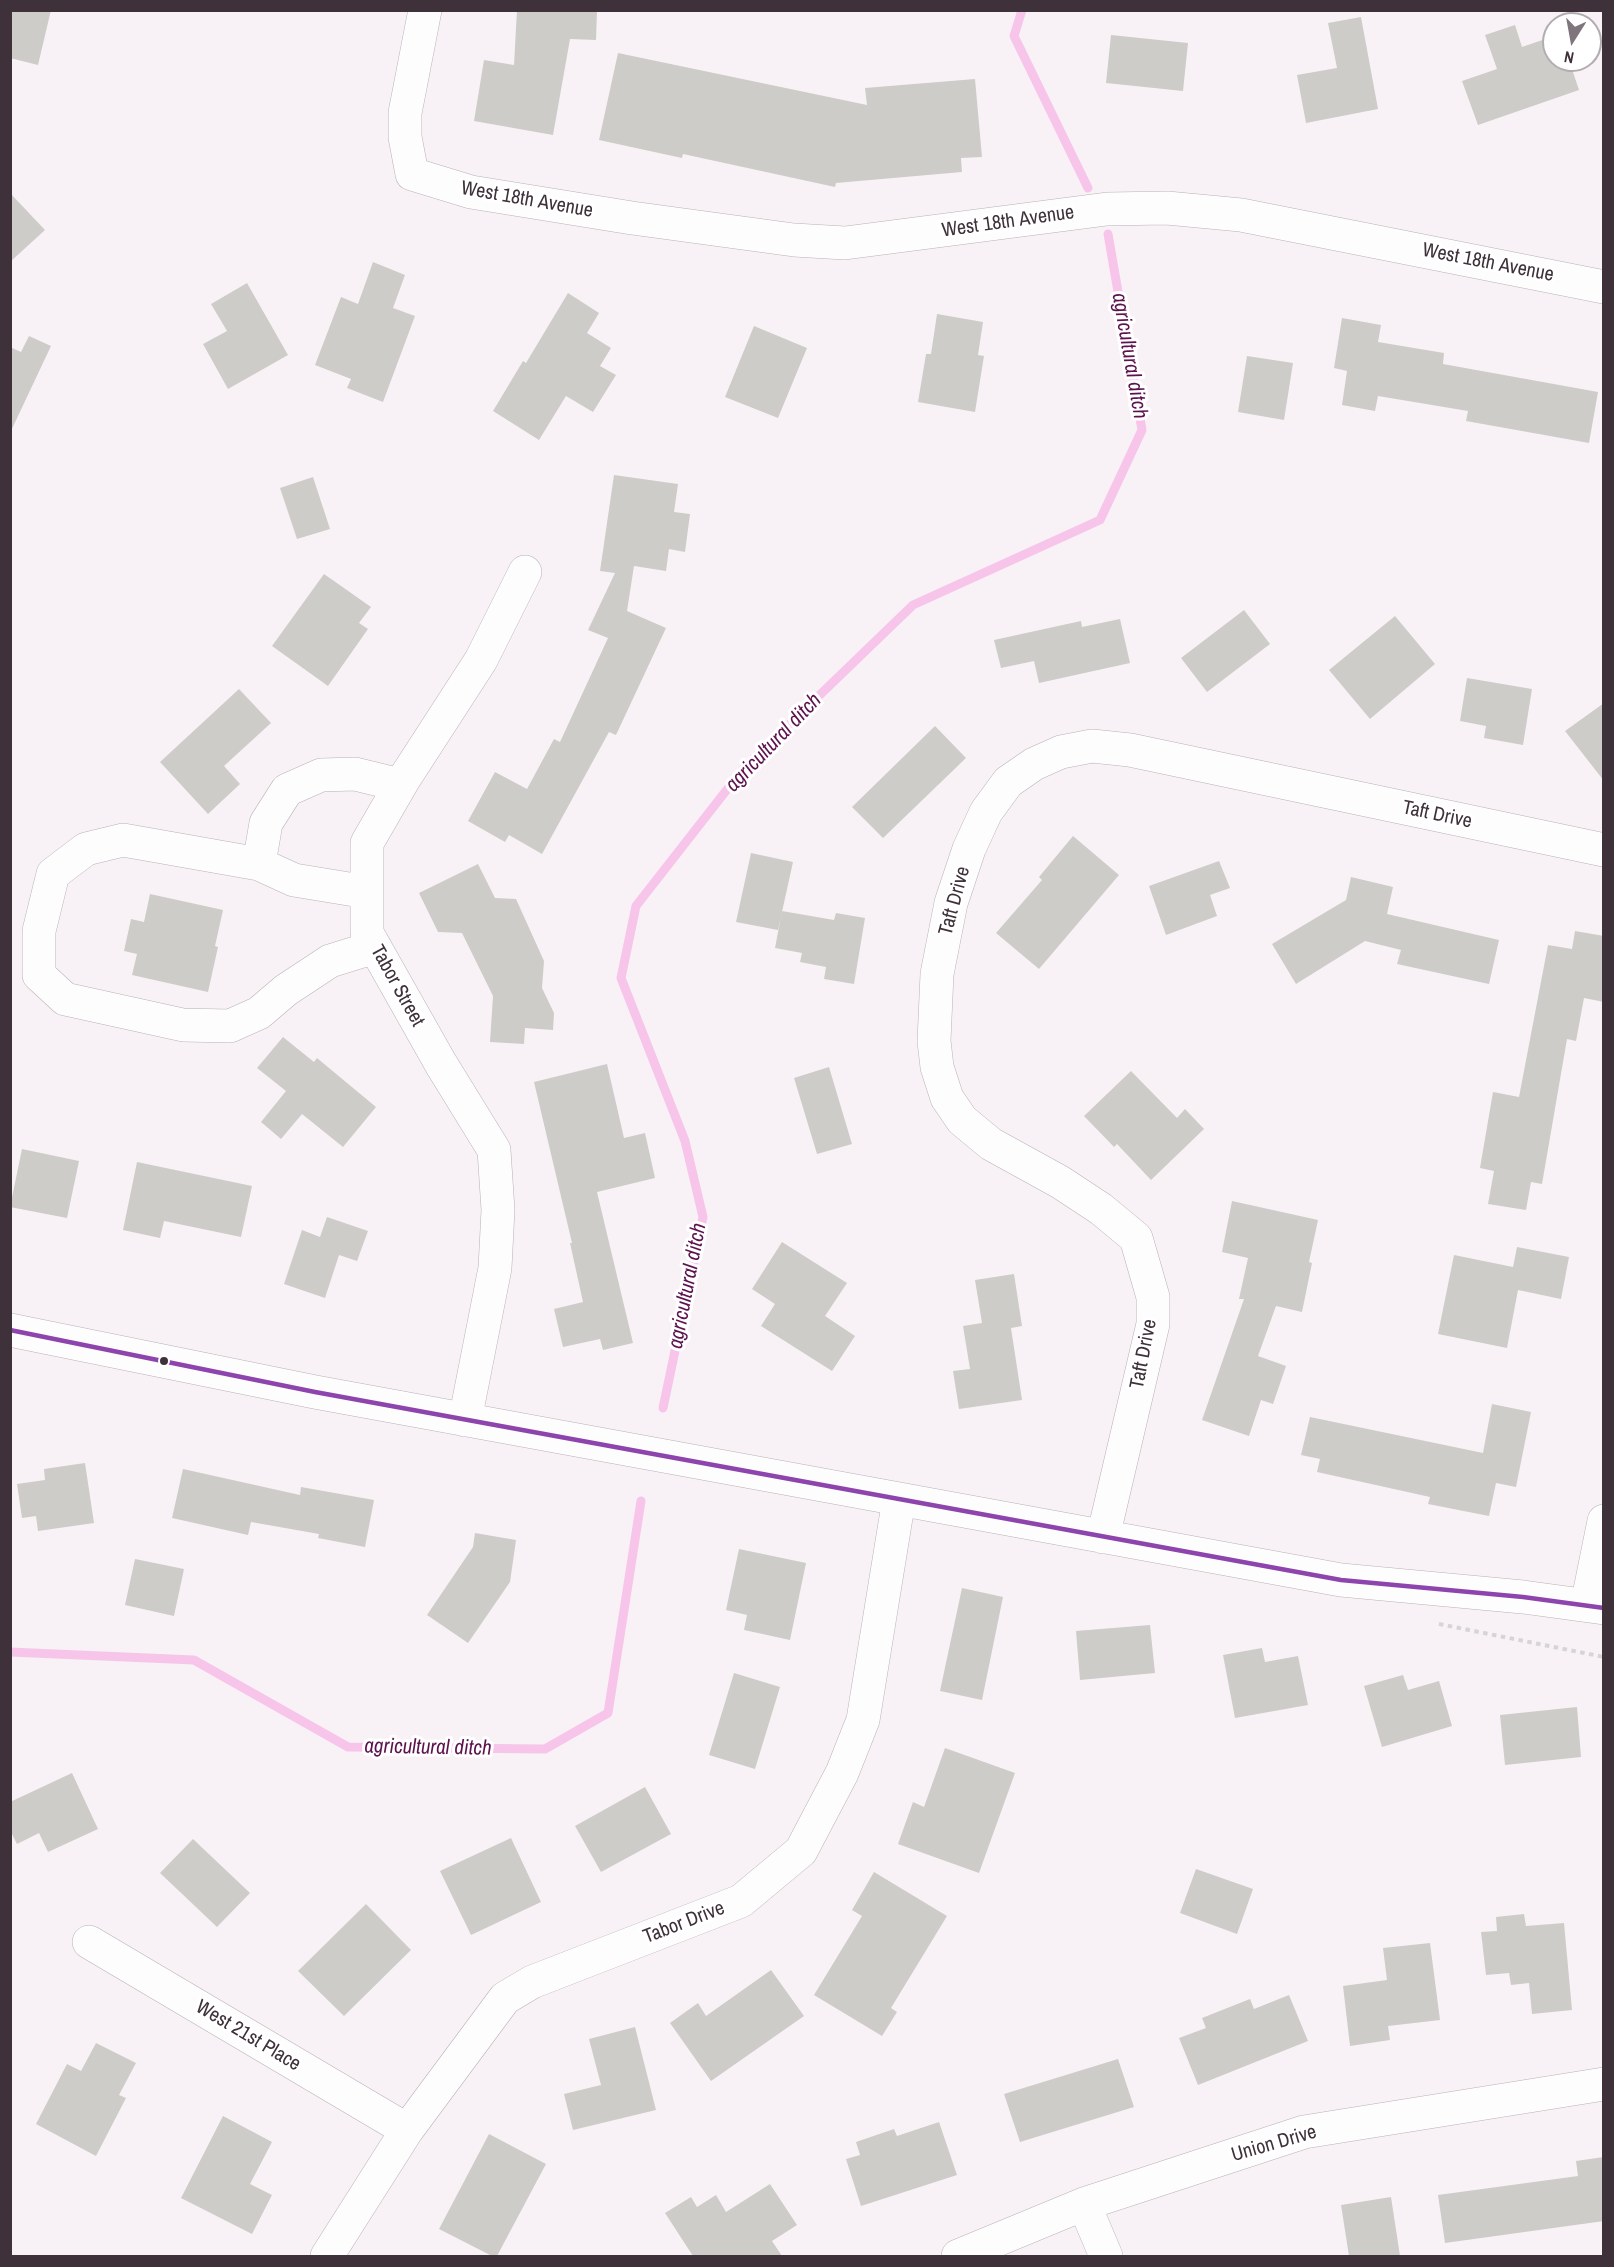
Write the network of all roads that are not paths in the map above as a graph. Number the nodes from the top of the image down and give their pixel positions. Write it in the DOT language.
graph roads {
  1 [pos="425,10"];
  2 [pos="1604,287"];
  3 [pos="525,572"];
  4 [pos="400,785"];
  5 [pos="1604,850"];
  6 [pos="259,864"];
  7 [pos="367,892"];
  8 [pos="375,947"];
  9 [pos="10,1330"];
  10 [pos="465,1420"];
  11 [pos="899,1499"];
  12 [pos="1604,1521"];
  13 [pos="1102,1538"];
  14 [pos="1595,1606"];
  15 [pos="89,1942"];
  16 [pos="1604,2084"];
  17 [pos="407,2130"];
  18 [pos="1084,2204"];
  19 [pos="327,2256"];
  20 [pos="958,2256"];
  21 [pos="1106,2256"];
  1 -- 2 [label="street, West 18th Avenue"];
  3 -- 4 [label="street, Tabor Street"];
  4 -- 6 [label="street"];
  4 -- 7 [label="street, Tabor Street"];
  5 -- 13 [label="street, Taft Drive"];
  6 -- 7 [label="street"];
  6 -- 8 [label="street"];
  7 -- 8 [label="street, Tabor Street"];
  8 -- 10 [label="street, Tabor Street"];
  9 -- 10 [label="street"];
  10 -- 11 [label="street"];
  11 -- 13 [label="street"];
  11 -- 17 [label="street, Tabor Drive"];
  12 -- 14 [label="street"];
  13 -- 14 [label="street"];
  15 -- 17 [label="street, West 21st Place"];
  16 -- 18 [label="street, Union Drive"];
  17 -- 19 [label="street, Tabor Drive"];
  18 -- 20 [label="street, Union Drive"];
  18 -- 21 [label="street"];
}
